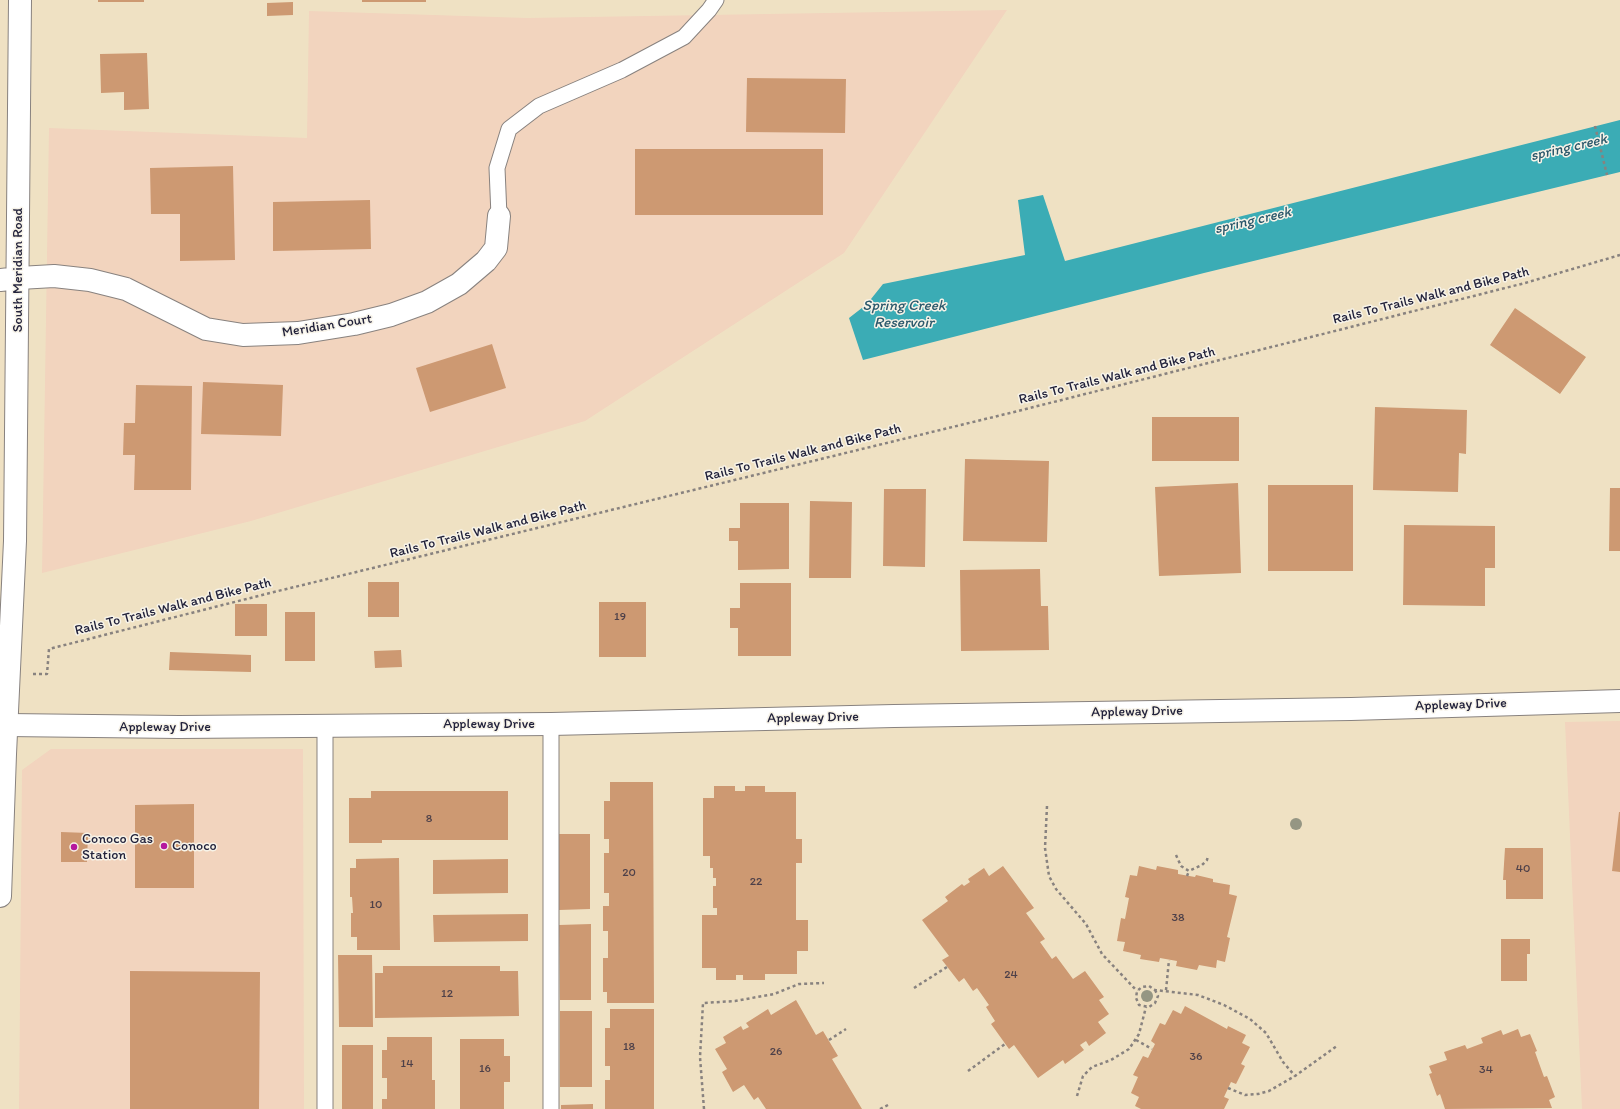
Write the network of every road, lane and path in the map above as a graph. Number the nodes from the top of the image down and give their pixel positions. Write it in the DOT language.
graph roads {
  1 [pos="20,0"];
  2 [pos="716,0"];
  3 [pos="1595,126"];
  4 [pos="1607,175"];
  5 [pos="499,216"];
  6 [pos="1620,255"];
  7 [pos="9,279"];
  8 [pos="10,674"];
  9 [pos="1620,701"];
  10 [pos="551,724"];
  11 [pos="7,725"];
  12 [pos="325,725"];
  13 [pos="1047,806"];
  14 [pos="1176,855"];
  15 [pos="1208,856"];
  16 [pos="1189,871"];
  17 [pos="1187,876"];
  18 [pos="0,896"];
  19 [pos="1169,960"];
  20 [pos="948,967"];
  21 [pos="824,983"];
  22 [pos="914,988"];
  23 [pos="1155,990"];
  24 [pos="1166,990"];
  25 [pos="1137,991"];
  26 [pos="1146,1007"];
  27 [pos="846,1029"];
  28 [pos="829,1040"];
  29 [pos="1136,1040"];
  30 [pos="1005,1044"];
  31 [pos="1337,1046"];
  32 [pos="1152,1049"];
  33 [pos="968,1071"];
  34 [pos="1295,1076"];
  35 [pos="1228,1088"];
  36 [pos="1077,1096"];
  37 [pos="888,1105"];
  38 [pos="325,1109"];
  39 [pos="551,1109"];
  40 [pos="704,1109"];
  41 [pos="880,1109"];
  1 -- 7 [label="street, South Meridian Road"];
  2 -- 5 [label="lane"];
  3 -- 4 [label="path"];
  5 -- 7 [label="street, Meridian Court"];
  6 -- 8 [label="path, Rails To Trails Walk and Bike Path"];
  7 -- 8 [label="street, South Meridian Road"];
  8 -- 11 [label="street, South Meridian Road"];
  9 -- 10 [label="street, Appleway Drive"];
  10 -- 12 [label="street, Appleway Drive"];
  10 -- 39 [label="lane"];
  11 -- 12 [label="street, Appleway Drive"];
  11 -- 18 [label="street, South Meridian Road"];
  12 -- 38 [label="lane"];
  13 -- 25 [label="path"];
  14 -- 16 [label="path"];
  15 -- 16 [label="path"];
  16 -- 17 [label="path"];
  19 -- 24 [label="path"];
  20 -- 22 [label="path"];
  21 -- 40 [label="path"];
  23 -- 24 [label="path"];
  23 -- 25 [label="path"];
  23 -- 26 [label="path"];
  24 -- 34 [label="path"];
  25 -- 26 [label="path"];
  26 -- 29 [label="path"];
  27 -- 28 [label="path"];
  29 -- 32 [label="path"];
  29 -- 36 [label="path"];
  30 -- 33 [label="path"];
  31 -- 34 [label="path"];
  34 -- 35 [label="path"];
  37 -- 41 [label="path"];
}
